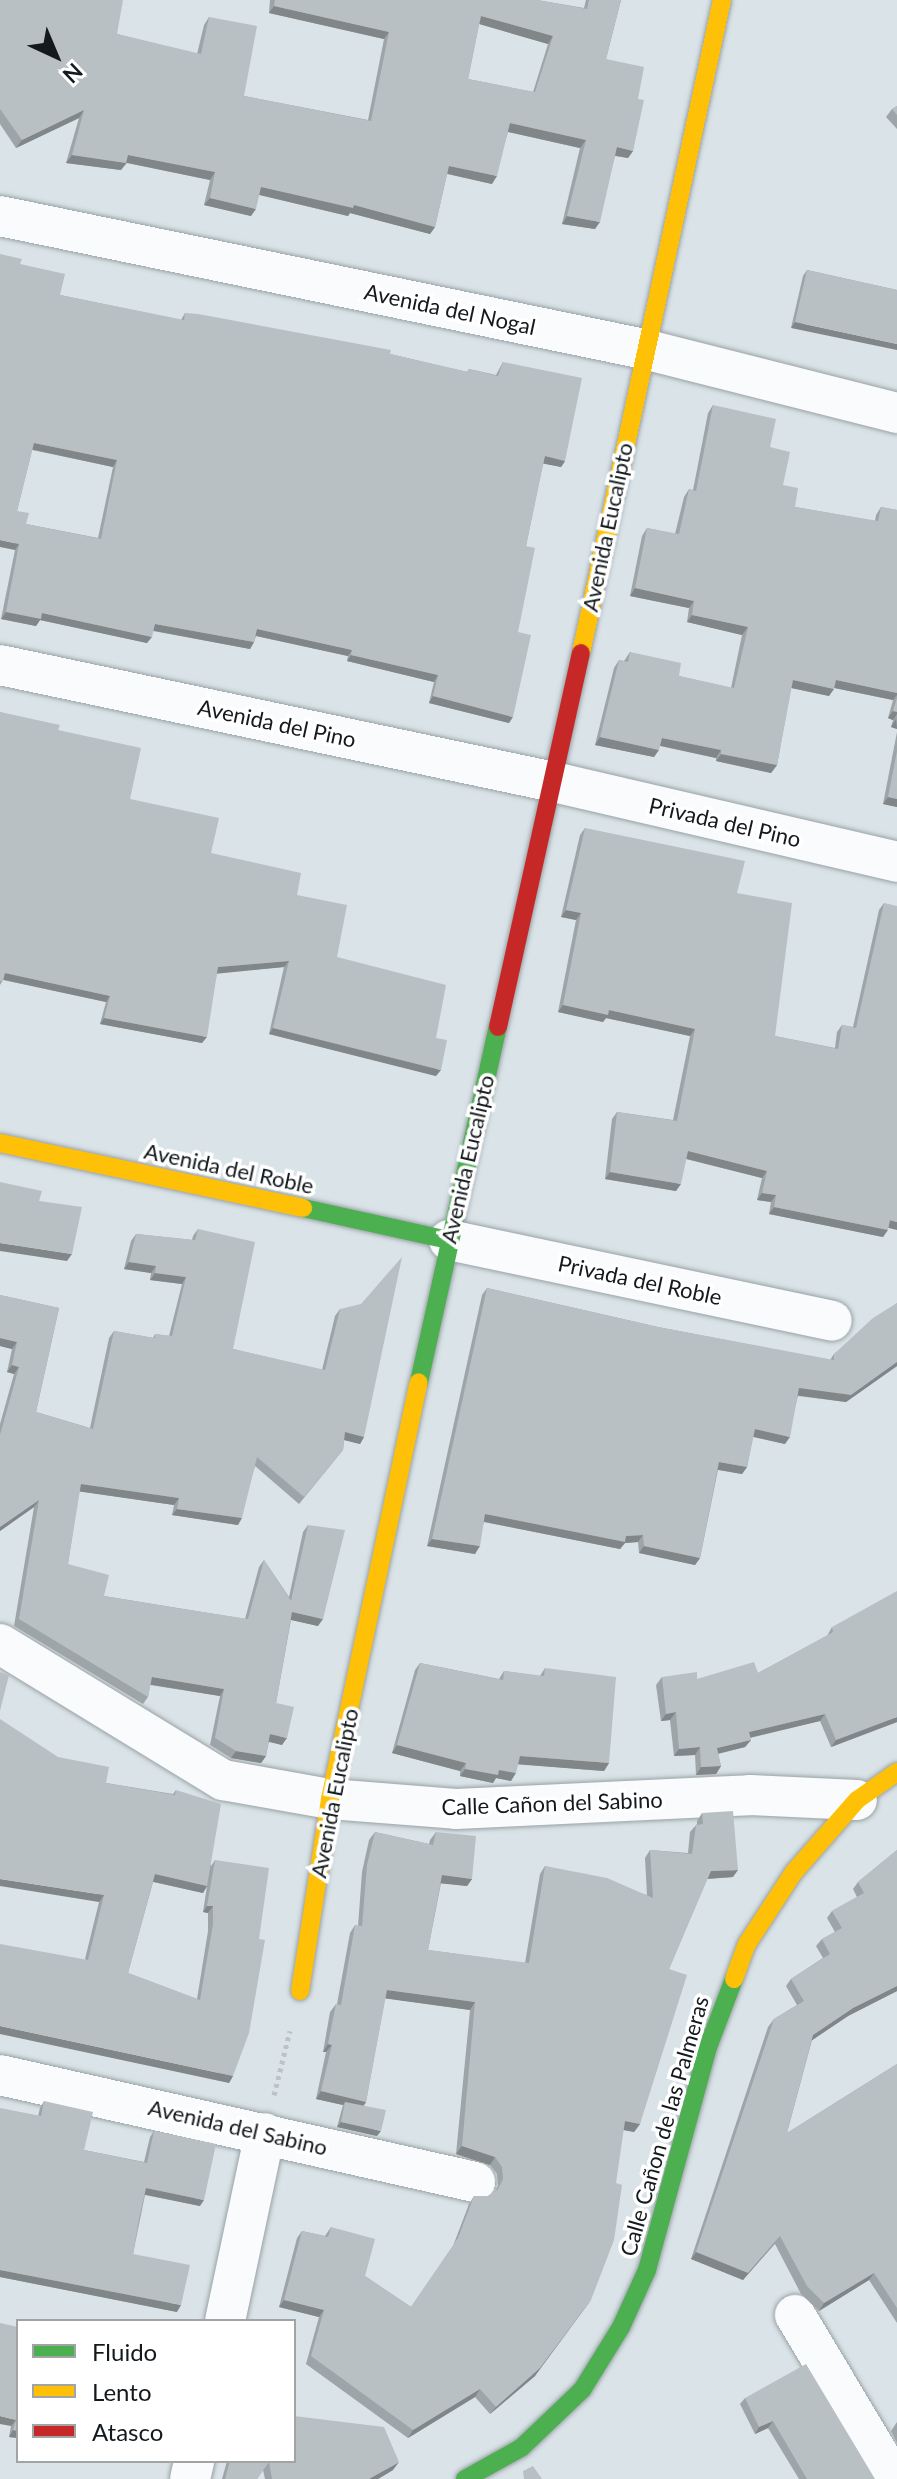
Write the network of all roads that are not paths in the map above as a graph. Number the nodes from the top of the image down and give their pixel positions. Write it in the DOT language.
graph roads {
  1 [pos="722,0"];
  2 [pos="0,216"];
  3 [pos="644,349"];
  4 [pos="897,413"];
  5 [pos="0,665"];
  6 [pos="554,782"];
  7 [pos="897,862"];
  8 [pos="0,1143"];
  9 [pos="449,1240"];
  10 [pos="832,1321"];
  11 [pos="0,1644"];
  12 [pos="897,1772"];
  13 [pos="330,1799"];
  14 [pos="857,1800"];
  15 [pos="300,1991"];
  16 [pos="0,2075"];
  17 [pos="265,2133"];
  18 [pos="475,2182"];
  19 [pos="795,2315"];
  20 [pos="225,2319"];
  21 [pos="465,2479"];
  22 [pos="893,2479"];
  1 -- 3 [label="street, Avenida Eucalipto"];
  2 -- 3 [label="street, Avenida del Nogal"];
  3 -- 4 [label="street, Avenida del Nogal"];
  3 -- 6 [label="street, Avenida Eucalipto"];
  5 -- 6 [label="street, Avenida del Pino"];
  6 -- 7 [label="street, Privada del Pino"];
  6 -- 9 [label="street, Avenida Eucalipto"];
  8 -- 9 [label="street, Avenida del Roble"];
  9 -- 10 [label="street, Privada del Roble"];
  9 -- 13 [label="street, Avenida Eucalipto"];
  11 -- 13 [label="street, Calle Cañon del Sabino"];
  12 -- 14 [label="street, Calle Cañon de las Palmeras"];
  13 -- 14 [label="street, Calle Cañon del Sabino"];
  13 -- 15 [label="street, Avenida Eucalipto"];
  14 -- 21 [label="street, Calle Cañon de las Palmeras"];
  16 -- 17 [label="street, Avenida del Sabino"];
  17 -- 18 [label="street, Avenida del Sabino"];
  17 -- 20 [label="street"];
  19 -- 22 [label="street"];
}
